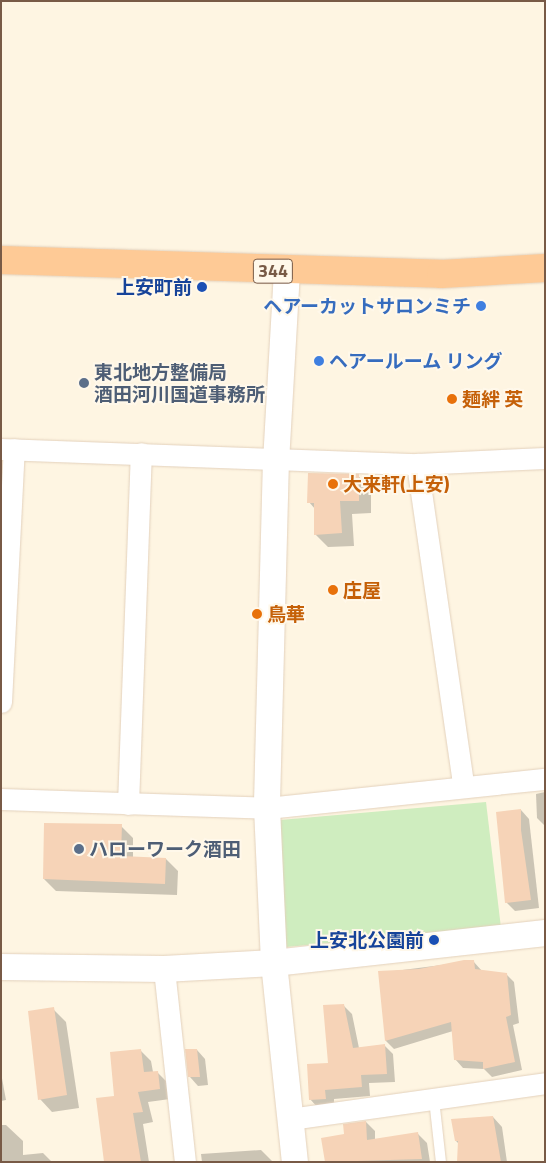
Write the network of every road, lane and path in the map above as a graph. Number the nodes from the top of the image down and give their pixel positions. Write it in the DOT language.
graph roads {
  1 [pos="1,260"];
  2 [pos="545,268"];
  3 [pos="287,271"];
  4 [pos="8,449"];
  5 [pos="141,453"];
  6 [pos="545,458"];
  7 [pos="276,459"];
  8 [pos="417,464"];
  9 [pos="1,702"];
  10 [pos="545,779"];
  11 [pos="463,785"];
  12 [pos="1,799"];
  13 [pos="128,804"];
  14 [pos="267,808"];
  15 [pos="545,933"];
  16 [pos="274,963"];
  17 [pos="1,967"];
  18 [pos="164,969"];
  19 [pos="545,1083"];
  20 [pos="434,1099"];
  21 [pos="290,1119"];
  22 [pos="185,1162"];
  23 [pos="295,1162"];
  24 [pos="441,1162"];
  1 -- 3 [label="highway, 344"];
  2 -- 3 [label="highway, 344"];
  3 -- 7 [label="street"];
  4 -- 5 [label="street"];
  4 -- 9 [label="street"];
  5 -- 7 [label="street"];
  5 -- 13 [label="street"];
  6 -- 8 [label="street"];
  7 -- 8 [label="street"];
  7 -- 14 [label="street"];
  8 -- 11 [label="street"];
  10 -- 11 [label="street"];
  11 -- 14 [label="street"];
  12 -- 13 [label="street"];
  13 -- 14 [label="street"];
  14 -- 16 [label="street"];
  15 -- 16 [label="street"];
  16 -- 18 [label="street"];
  16 -- 21 [label="street"];
  17 -- 18 [label="street"];
  18 -- 22 [label="street"];
  19 -- 20 [label="street"];
  20 -- 21 [label="street"];
  20 -- 24 [label="lane"];
  21 -- 23 [label="street"];
}
